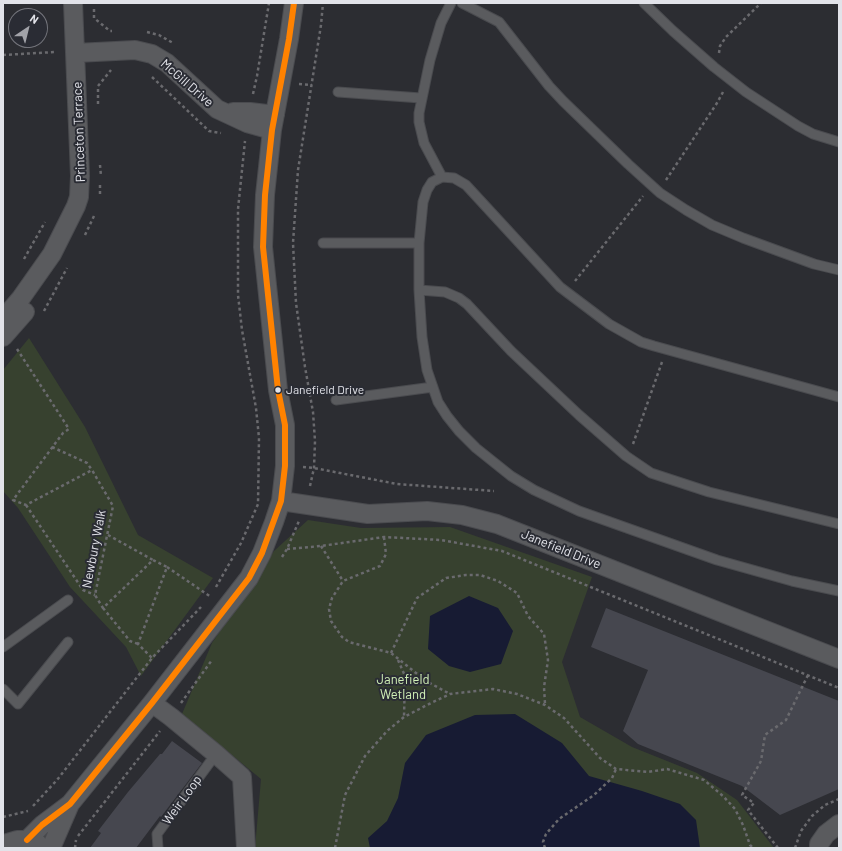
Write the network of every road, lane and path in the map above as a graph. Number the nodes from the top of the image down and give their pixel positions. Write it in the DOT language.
graph roads {
  1 [pos="73,3"];
  2 [pos="268,3"];
  3 [pos="294,3"];
  4 [pos="323,3"];
  5 [pos="450,3"];
  6 [pos="462,3"];
  7 [pos="644,3"];
  8 [pos="761,3"];
  9 [pos="54,45"];
  10 [pos="76,53"];
  11 [pos="3,55"];
  12 [pos="714,67"];
  13 [pos="112,69"];
  14 [pos="150,76"];
  15 [pos="727,78"];
  16 [pos="338,92"];
  17 [pos="421,98"];
  18 [pos="98,108"];
  19 [pos="248,118"];
  20 [pos="274,123"];
  21 [pos="224,134"];
  22 [pos="839,142"];
  23 [pos="100,159"];
  24 [pos="442,177"];
  25 [pos="652,187"];
  26 [pos="660,194"];
  27 [pos="99,198"];
  28 [pos="96,210"];
  29 [pos="47,218"];
  30 [pos="81,241"];
  31 [pos="323,243"];
  32 [pos="419,243"];
  33 [pos="52,254"];
  34 [pos="20,265"];
  35 [pos="68,268"];
  36 [pos="839,270"];
  37 [pos="419,290"];
  38 [pos="566,293"];
  39 [pos="40,316"];
  40 [pos="3,320"];
  41 [pos="9,341"];
  42 [pos="666,350"];
  43 [pos="432,388"];
  44 [pos="839,397"];
  45 [pos="336,400"];
  46 [pos="52,447"];
  47 [pos="626,456"];
  48 [pos="259,464"];
  49 [pos="285,466"];
  50 [pos="314,468"];
  51 [pos="92,470"];
  52 [pos="494,491"];
  53 [pos="281,501"];
  54 [pos="26,505"];
  55 [pos="307,505"];
  56 [pos="839,524"];
  57 [pos="108,536"];
  58 [pos="384,538"];
  59 [pos="321,546"];
  60 [pos="287,549"];
  61 [pos="152,560"];
  62 [pos="280,560"];
  63 [pos="167,568"];
  64 [pos="343,582"];
  65 [pos="839,591"];
  66 [pos="94,595"];
  67 [pos="211,597"];
  68 [pos="68,600"];
  69 [pos="103,608"];
  70 [pos="68,642"];
  71 [pos="138,644"];
  72 [pos="3,647"];
  73 [pos="391,653"];
  74 [pos="216,654"];
  75 [pos="152,658"];
  76 [pos="398,659"];
  77 [pos="839,659"];
  78 [pos="808,675"];
  79 [pos="839,688"];
  80 [pos="3,689"];
  81 [pos="450,694"];
  82 [pos="152,703"];
  83 [pos="545,705"];
  84 [pos="171,717"];
  85 [pos="404,717"];
  86 [pos="216,754"];
  87 [pos="616,769"];
  88 [pos="70,804"];
  89 [pos="3,817"];
  90 [pos="839,824"];
  91 [pos="27,840"];
  92 [pos="4,844"];
  93 [pos="43,848"];
  94 [pos="51,848"];
  95 [pos="75,848"];
  96 [pos="158,848"];
  97 [pos="246,848"];
  98 [pos="335,848"];
  99 [pos="545,848"];
  100 [pos="753,848"];
  101 [pos="778,848"];
  102 [pos="819,848"];
  1 -- 10 [label="street, Princeton Terrace"];
  2 -- 19 [label="path"];
  3 -- 20 [label="street"];
  4 -- 50 [label="path"];
  5 -- 17 [label="lane"];
  6 -- 25 [label="lane"];
  7 -- 12 [label="lane"];
  8 -- 12 [label="path"];
  9 -- 11 [label="path"];
  10 -- 19 [label="street, McGill Drive"];
  10 -- 33 [label="street, Princeton Terrace"];
  12 -- 15 [label="lane"];
  13 -- 18 [label="path"];
  14 -- 21 [label="path"];
  15 -- 22 [label="lane"];
  15 -- 26 [label="path"];
  16 -- 17 [label="lane"];
  17 -- 24 [label="lane"];
  19 -- 20 [label="street, McGill Drive"];
  19 -- 48 [label="path"];
  20 -- 49 [label="street"];
  23 -- 27 [label="path"];
  24 -- 32 [label="lane"];
  24 -- 38 [label="lane"];
  25 -- 26 [label="lane"];
  25 -- 38 [label="path"];
  26 -- 36 [label="lane"];
  28 -- 30 [label="path"];
  29 -- 34 [label="path"];
  31 -- 32 [label="lane"];
  32 -- 37 [label="lane"];
  33 -- 40 [label="street, Princeton Terrace"];
  33 -- 41 [label="street, Princeton Terrace"];
  35 -- 39 [label="path"];
  37 -- 43 [label="lane"];
  37 -- 47 [label="lane"];
  38 -- 42 [label="lane"];
  41 -- 46 [label="path"];
  42 -- 44 [label="lane"];
  42 -- 47 [label="path"];
  43 -- 45 [label="lane"];
  43 -- 65 [label="lane"];
  46 -- 51 [label="path"];
  46 -- 54 [label="path"];
  47 -- 56 [label="lane"];
  48 -- 49 [label="path"];
  48 -- 67 [label="path"];
  49 -- 50 [label="path"];
  49 -- 53 [label="street"];
  50 -- 52 [label="path"];
  50 -- 55 [label="path"];
  51 -- 54 [label="path"];
  51 -- 57 [label="path, Newbury Walk"];
  53 -- 55 [label="street, Janefield Drive"];
  53 -- 82 [label="street"];
  54 -- 66 [label="path"];
  55 -- 60 [label="path"];
  55 -- 77 [label="street, Janefield Drive"];
  57 -- 61 [label="path"];
  57 -- 66 [label="path, Newbury Walk"];
  58 -- 59 [label="path"];
  58 -- 64 [label="path"];
  58 -- 78 [label="path"];
  59 -- 60 [label="path"];
  59 -- 64 [label="path"];
  60 -- 62 [label="path"];
  61 -- 63 [label="path"];
  61 -- 69 [label="path, Newbury Walk"];
  63 -- 67 [label="path"];
  63 -- 71 [label="path"];
  64 -- 73 [label="path"];
  66 -- 69 [label="path, Newbury Walk"];
  67 -- 75 [label="path"];
  68 -- 72 [label="lane"];
  69 -- 71 [label="path"];
  70 -- 80 [label="lane"];
  71 -- 75 [label="path"];
  73 -- 76 [label="path"];
  73 -- 83 [label="path"];
  74 -- 84 [label="path"];
  75 -- 89 [label="path"];
  76 -- 81 [label="path"];
  76 -- 85 [label="path"];
  78 -- 79 [label="path"];
  78 -- 101 [label="path"];
  81 -- 83 [label="path"];
  81 -- 85 [label="path"];
  82 -- 84 [label="street"];
  82 -- 88 [label="street"];
  83 -- 87 [label="path"];
  84 -- 86 [label="street"];
  84 -- 95 [label="path"];
  85 -- 98 [label="path"];
  86 -- 96 [label="lane, Weir Loop"];
  86 -- 97 [label="street"];
  87 -- 99 [label="path"];
  87 -- 100 [label="path"];
  88 -- 91 [label="street"];
  88 -- 94 [label="street"];
  90 -- 102 [label="street"];
  91 -- 92 [label="street"];
  91 -- 93 [label="street"];
}
